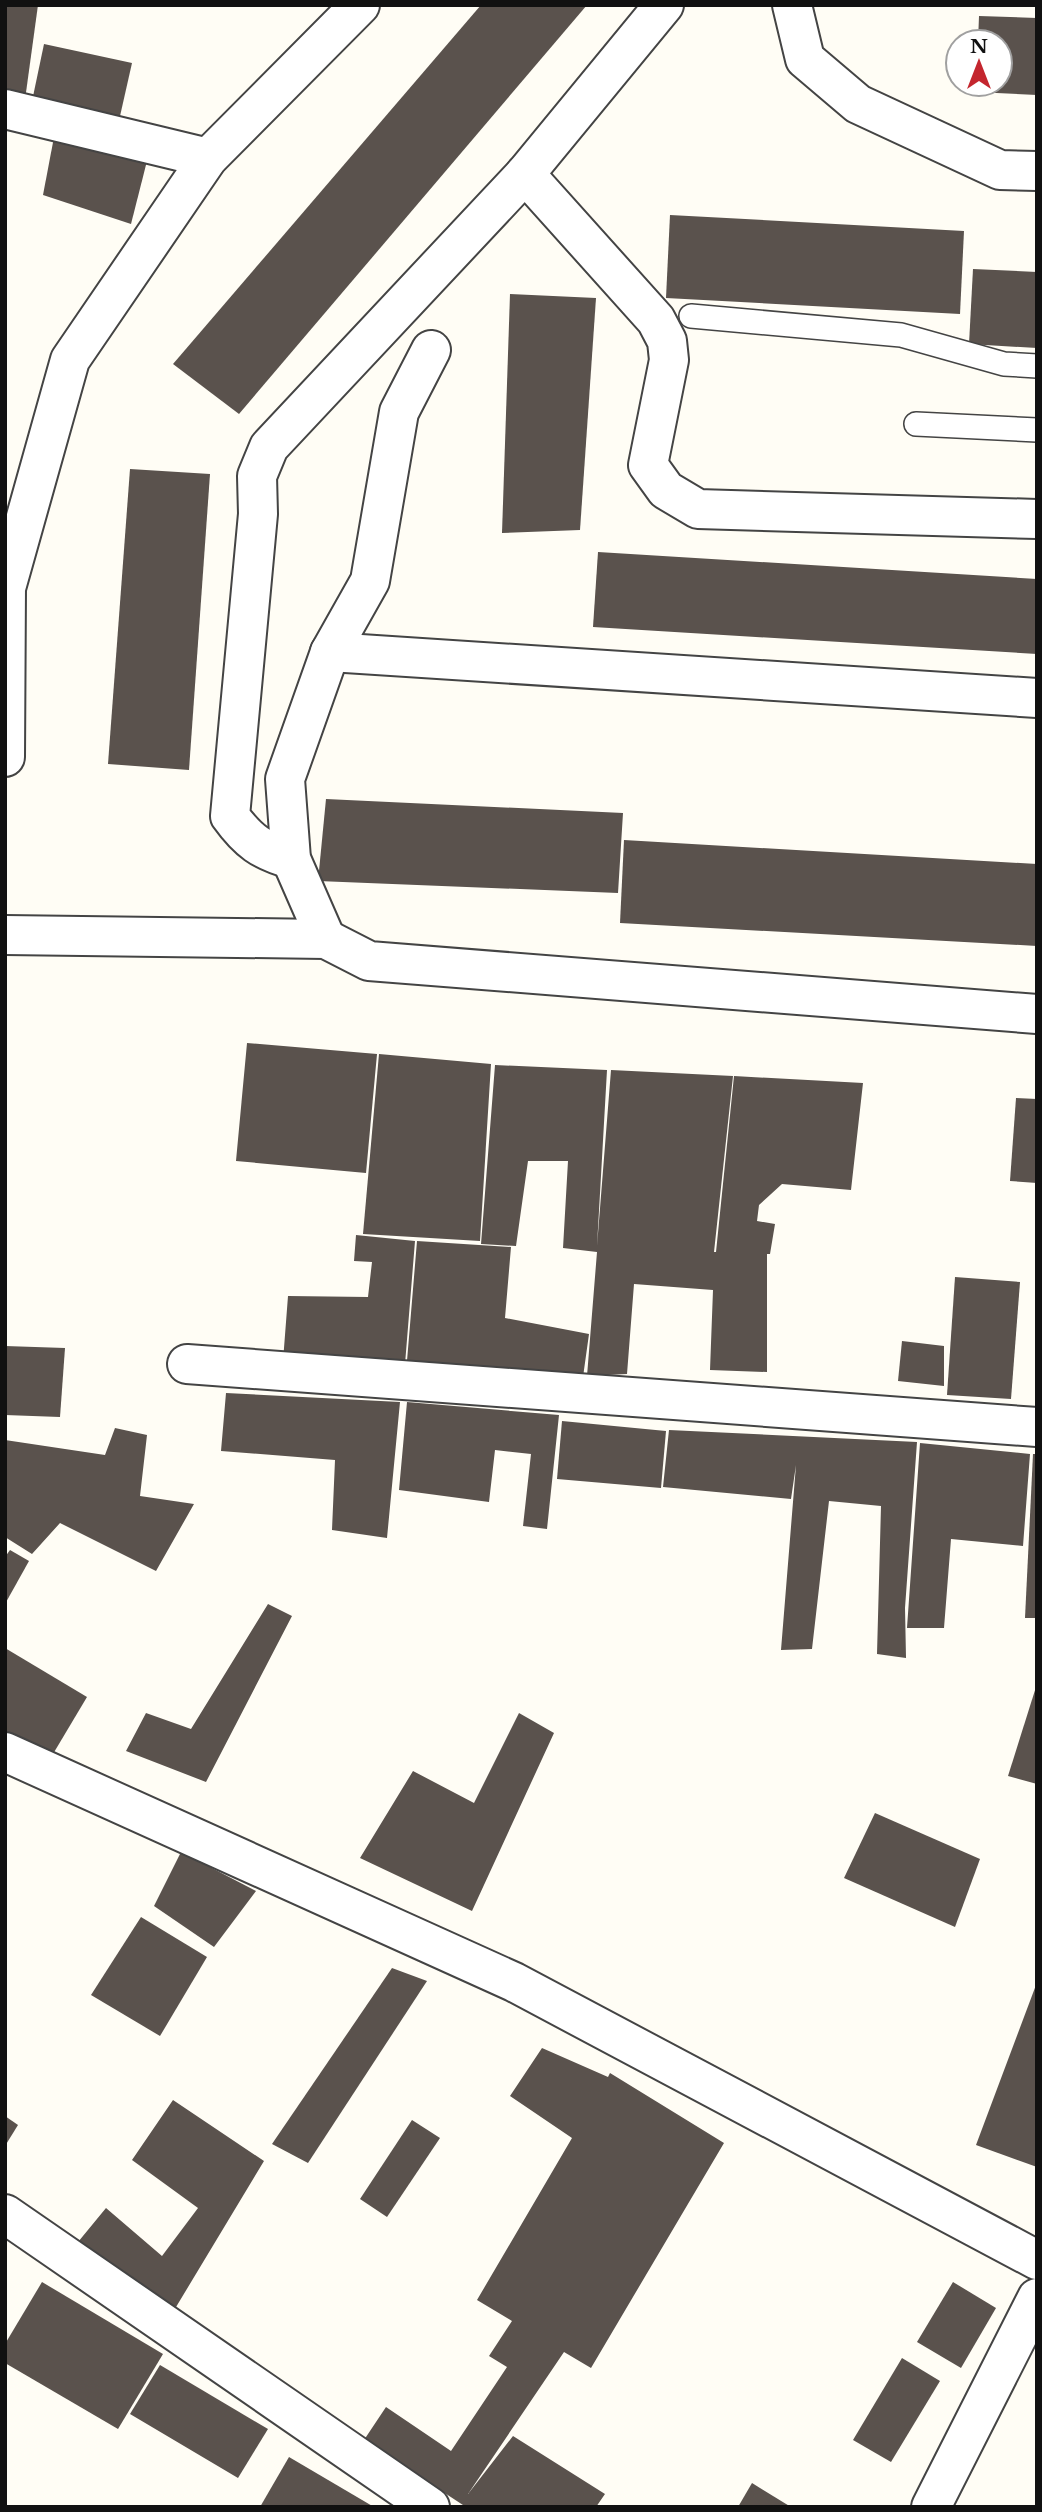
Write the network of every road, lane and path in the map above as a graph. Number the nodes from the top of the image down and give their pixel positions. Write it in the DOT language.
graph roads {
  1 [pos="360,5"];
  2 [pos="664,5"];
  3 [pos="792,5"];
  4 [pos="5,109"];
  5 [pos="208,158"];
  6 [pos="1037,171"];
  7 [pos="525,174"];
  8 [pos="691,316"];
  9 [pos="431,350"];
  10 [pos="1037,366"];
  11 [pos="916,424"];
  12 [pos="1037,430"];
  13 [pos="1037,519"];
  14 [pos="330,652"];
  15 [pos="1037,698"];
  16 [pos="5,757"];
  17 [pos="291,859"];
  18 [pos="5,936"];
  19 [pos="326,939"];
  20 [pos="1037,1014"];
  21 [pos="187,1364"];
  22 [pos="1037,1427"];
  23 [pos="5,1752"];
  24 [pos="5,2214"];
  25 [pos="1037,2259"];
  26 [pos="1037,2298"];
  27 [pos="430,2507"];
  28 [pos="931,2507"];
  1 -- 5 [label="street"];
  2 -- 7 [label="street"];
  3 -- 6 [label="street"];
  4 -- 5 [label="street"];
  5 -- 16 [label="street"];
  7 -- 13 [label="street"];
  7 -- 17 [label="street"];
  8 -- 10 [label="lane"];
  9 -- 14 [label="street"];
  11 -- 12 [label="lane"];
  14 -- 15 [label="street"];
  14 -- 17 [label="street"];
  17 -- 19 [label="street"];
  18 -- 19 [label="street"];
  19 -- 20 [label="street"];
  21 -- 22 [label="street"];
  23 -- 25 [label="street"];
  24 -- 27 [label="street"];
  26 -- 28 [label="street"];
}
